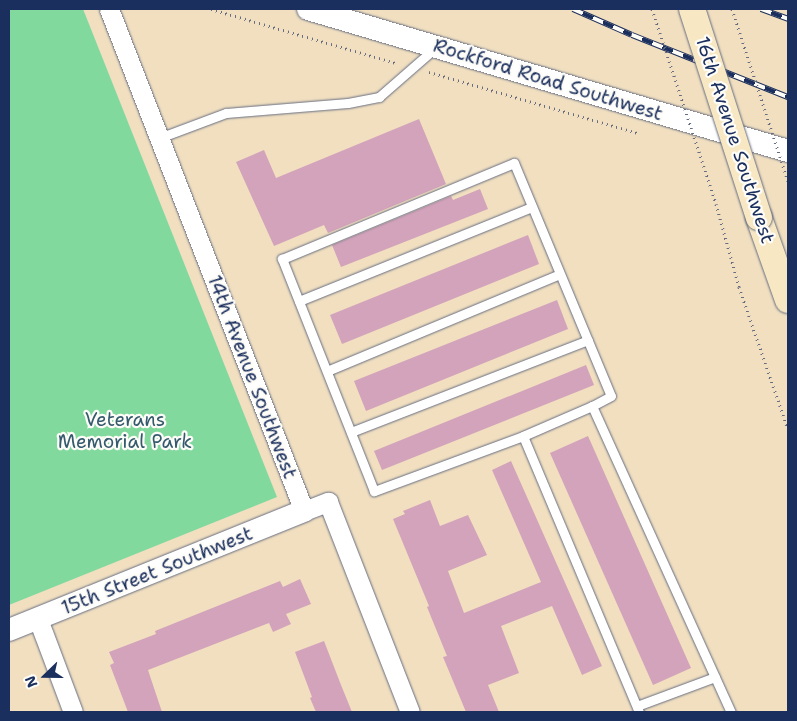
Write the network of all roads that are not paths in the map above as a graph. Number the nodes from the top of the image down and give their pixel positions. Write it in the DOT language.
graph roads {
  1 [pos="108,9"];
  2 [pos="308,9"];
  3 [pos="692,9"];
  4 [pos="335,13"];
  5 [pos="436,47"];
  6 [pos="159,138"];
  7 [pos="788,151"];
  8 [pos="532,207"];
  9 [pos="560,274"];
  10 [pos="788,300"];
  11 [pos="299,301"];
  12 [pos="588,340"];
  13 [pos="327,371"];
  14 [pos="592,406"];
  15 [pos="351,432"];
  16 [pos="523,436"];
  17 [pos="304,511"];
  18 [pos="38,618"];
  19 [pos="9,630"];
  20 [pos="715,678"];
  21 [pos="638,709"];
  22 [pos="73,712"];
  23 [pos="410,712"];
  24 [pos="731,712"];
  1 -- 6 [label="street, 14th Avenue Southwest"];
  2 -- 4 [label="street, Rockford Road Southwest"];
  3 -- 10 [label="main road, 16th Avenue Southwest, bridge"];
  4 -- 5 [label="street, Rockford Road Southwest"];
  5 -- 6 [label="lane"];
  5 -- 7 [label="street, Rockford Road Southwest"];
  6 -- 17 [label="street, 14th Avenue Southwest"];
  8 -- 9 [label="lane"];
  8 -- 11 [label="lane"];
  8 -- 11 [label="lane"];
  9 -- 12 [label="lane"];
  9 -- 13 [label="lane"];
  11 -- 13 [label="lane"];
  12 -- 14 [label="lane"];
  12 -- 15 [label="lane"];
  13 -- 15 [label="lane"];
  14 -- 16 [label="lane"];
  14 -- 20 [label="lane"];
  15 -- 16 [label="lane"];
  16 -- 21 [label="lane"];
  17 -- 18 [label="street, 15th Street Southwest"];
  17 -- 23 [label="street"];
  18 -- 19 [label="street, 15th Street Southwest"];
  18 -- 22 [label="street"];
  20 -- 21 [label="lane"];
  20 -- 24 [label="lane"];
}
